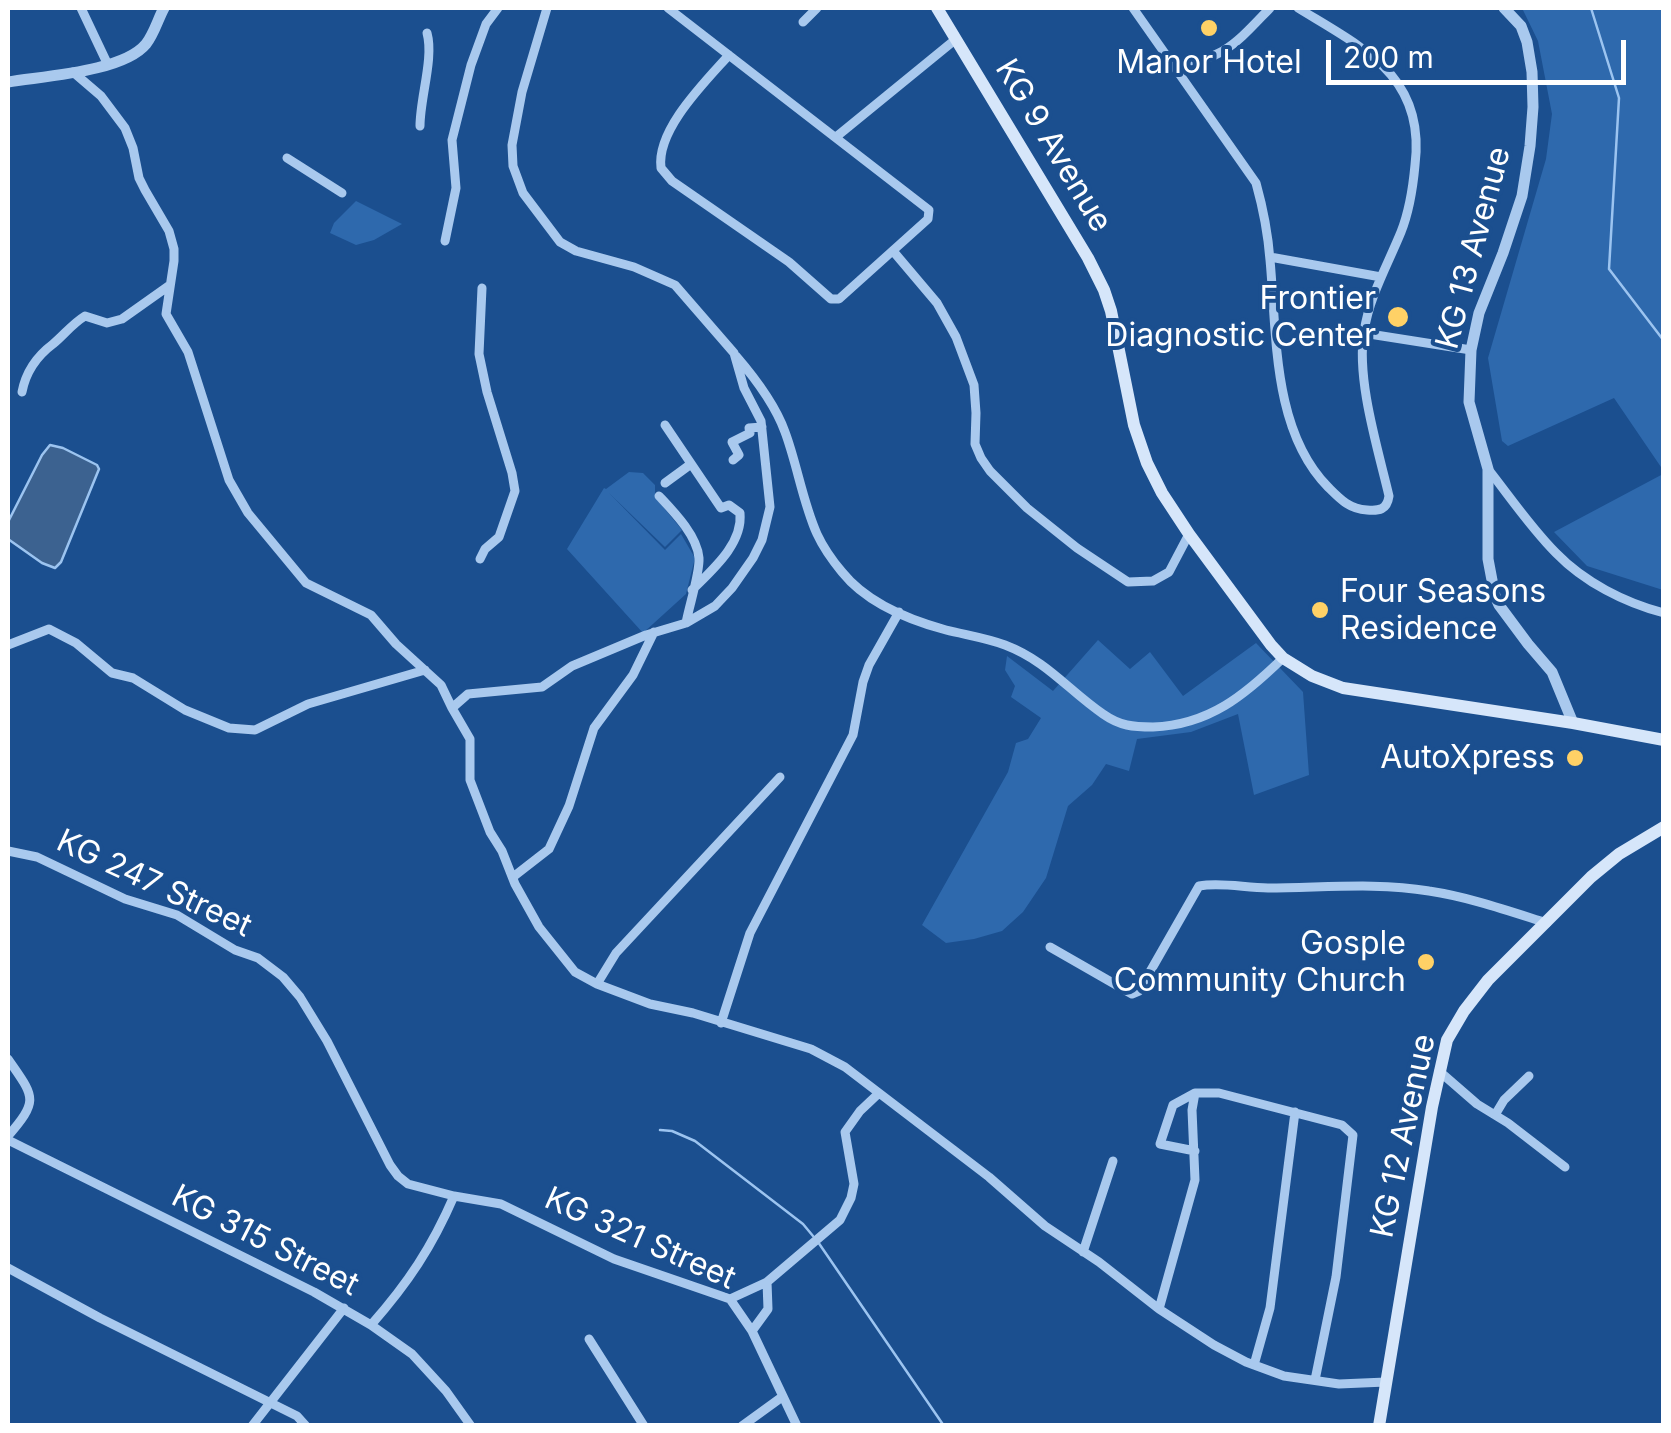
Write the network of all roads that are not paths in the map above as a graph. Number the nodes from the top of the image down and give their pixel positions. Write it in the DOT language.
graph roads {
  1 [pos="81,8"];
  2 [pos="164,8"];
  3 [pos="498,8"];
  4 [pos="548,8"];
  5 [pos="668,8"];
  6 [pos="816,8"];
  7 [pos="937,8"];
  8 [pos="1133,8"];
  9 [pos="1270,8"];
  10 [pos="1298,8"];
  11 [pos="1504,8"];
  12 [pos="803,22"];
  13 [pos="427,33"];
  14 [pos="956,39"];
  15 [pos="729,54"];
  16 [pos="1170,60"];
  17 [pos="108,66"];
  18 [pos="73,72"];
  19 [pos="8,82"];
  20 [pos="420,126"];
  21 [pos="836,137"];
  22 [pos="287,158"];
  23 [pos="342,193"];
  24 [pos="445,241"];
  25 [pos="893,250"];
  26 [pos="1270,257"];
  27 [pos="1382,277"];
  28 [pos="170,284"];
  29 [pos="482,288"];
  30 [pos="1363,333"];
  31 [pos="1471,350"];
  32 [pos="734,353"];
  33 [pos="22,392"];
  34 [pos="665,425"];
  35 [pos="762,427"];
  36 [pos="733,460"];
  37 [pos="691,464"];
  38 [pos="1488,468"];
  39 [pos="664,484"];
  40 [pos="659,496"];
  41 [pos="1190,534"];
  42 [pos="480,559"];
  43 [pos="692,590"];
  44 [pos="899,612"];
  45 [pos="1664,613"];
  46 [pos="686,622"];
  47 [pos="654,632"];
  48 [pos="8,645"];
  49 [pos="1284,658"];
  50 [pos="424,670"];
  51 [pos="452,708"];
  52 [pos="1574,723"];
  53 [pos="1664,740"];
  54 [pos="780,776"];
  55 [pos="1664,827"];
  56 [pos="8,850"];
  57 [pos="513,877"];
  58 [pos="1548,923"];
  59 [pos="1050,947"];
  60 [pos="598,984"];
  61 [pos="721,1023"];
  62 [pos="8,1060"];
  63 [pos="1440,1071"];
  64 [pos="1529,1076"];
  65 [pos="1195,1092"];
  66 [pos="878,1094"];
  67 [pos="1295,1112"];
  68 [pos="1495,1116"];
  69 [pos="8,1138"];
  70 [pos="1195,1152"];
  71 [pos="1113,1160"];
  72 [pos="1564,1167"];
  73 [pos="454,1196"];
  74 [pos="1084,1252"];
  75 [pos="8,1268"];
  76 [pos="767,1282"];
  77 [pos="730,1299"];
  78 [pos="344,1308"];
  79 [pos="1159,1309"];
  80 [pos="371,1324"];
  81 [pos="752,1331"];
  82 [pos="590,1338"];
  83 [pos="1254,1365"];
  84 [pos="1316,1380"];
  85 [pos="1386,1382"];
  86 [pos="782,1397"];
  87 [pos="270,1402"];
  88 [pos="252,1426"];
  89 [pos="306,1426"];
  90 [pos="471,1426"];
  91 [pos="644,1426"];
  92 [pos="742,1426"];
  93 [pos="798,1426"];
  94 [pos="1379,1426"];
  1 -- 17 [label="street"];
  2 -- 17 [label="street"];
  3 -- 24 [label="street"];
  4 -- 32 [label="street"];
  5 -- 15 [label="street"];
  6 -- 12 [label="street"];
  7 -- 14 [label="main road, KG 9 Avenue"];
  8 -- 16 [label="street"];
  9 -- 16 [label="street"];
  10 -- 27 [label="street"];
  11 -- 31 [label="street, KG 13 Avenue"];
  13 -- 20 [label="street"];
  14 -- 21 [label="street"];
  14 -- 41 [label="main road, KG 9 Avenue"];
  15 -- 21 [label="street"];
  15 -- 25 [label="street"];
  16 -- 26 [label="street"];
  17 -- 18 [label="street"];
  18 -- 19 [label="street"];
  18 -- 28 [label="street"];
  21 -- 25 [label="street"];
  22 -- 23 [label="street"];
  25 -- 41 [label="street"];
  26 -- 27 [label="street"];
  26 -- 30 [label="street"];
  27 -- 30 [label="street"];
  28 -- 33 [label="street"];
  28 -- 50 [label="street"];
  29 -- 42 [label="street"];
  30 -- 31 [label="street"];
  31 -- 38 [label="street, KG 13 Avenue"];
  32 -- 35 [label="street"];
  32 -- 44 [label="street"];
  34 -- 37 [label="street"];
  35 -- 36 [label="street"];
  35 -- 46 [label="street"];
  37 -- 39 [label="street"];
  37 -- 43 [label="street"];
  38 -- 45 [label="street"];
  38 -- 52 [label="street, KG 13 Avenue"];
  40 -- 43 [label="street"];
  41 -- 49 [label="main road, KG 9 Avenue"];
  43 -- 46 [label="street"];
  44 -- 49 [label="street"];
  44 -- 61 [label="street"];
  46 -- 47 [label="street"];
  47 -- 51 [label="street"];
  47 -- 57 [label="street"];
  48 -- 50 [label="street"];
  49 -- 52 [label="main road, KG 9 Avenue"];
  50 -- 51 [label="street"];
  51 -- 57 [label="street"];
  52 -- 53 [label="main road, KG 9 Avenue"];
  54 -- 60 [label="street"];
  55 -- 58 [label="main road, KG 12 Avenue"];
  56 -- 73 [label="street, KG 247 Street"];
  57 -- 60 [label="street"];
  58 -- 59 [label="street"];
  58 -- 63 [label="main road, KG 12 Avenue"];
  60 -- 61 [label="street"];
  61 -- 66 [label="street"];
  62 -- 69 [label="street"];
  63 -- 68 [label="street"];
  63 -- 85 [label="main road, KG 12 Avenue"];
  64 -- 68 [label="street"];
  65 -- 67 [label="street"];
  65 -- 70 [label="street"];
  65 -- 70 [label="street"];
  66 -- 74 [label="street"];
  66 -- 76 [label="street"];
  67 -- 83 [label="street"];
  67 -- 84 [label="street"];
  68 -- 72 [label="street"];
  69 -- 78 [label="street, KG 315 Street"];
  70 -- 79 [label="street"];
  71 -- 74 [label="street"];
  73 -- 77 [label="street, KG 321 Street"];
  73 -- 80 [label="street"];
  74 -- 79 [label="street"];
  75 -- 87 [label="street"];
  76 -- 77 [label="street"];
  76 -- 81 [label="street"];
  77 -- 81 [label="street, KG 321 Street"];
  78 -- 80 [label="street, KG 315 Street"];
  78 -- 87 [label="street"];
  79 -- 83 [label="street"];
  80 -- 90 [label="street, KG 315 Street"];
  81 -- 86 [label="street, KG 321 Street"];
  82 -- 91 [label="street"];
  83 -- 84 [label="street"];
  84 -- 85 [label="street"];
  85 -- 94 [label="main road, KG 12 Avenue"];
  86 -- 92 [label="street"];
  86 -- 93 [label="street, KG 321 Street"];
  87 -- 88 [label="street"];
  87 -- 89 [label="street"];
}
